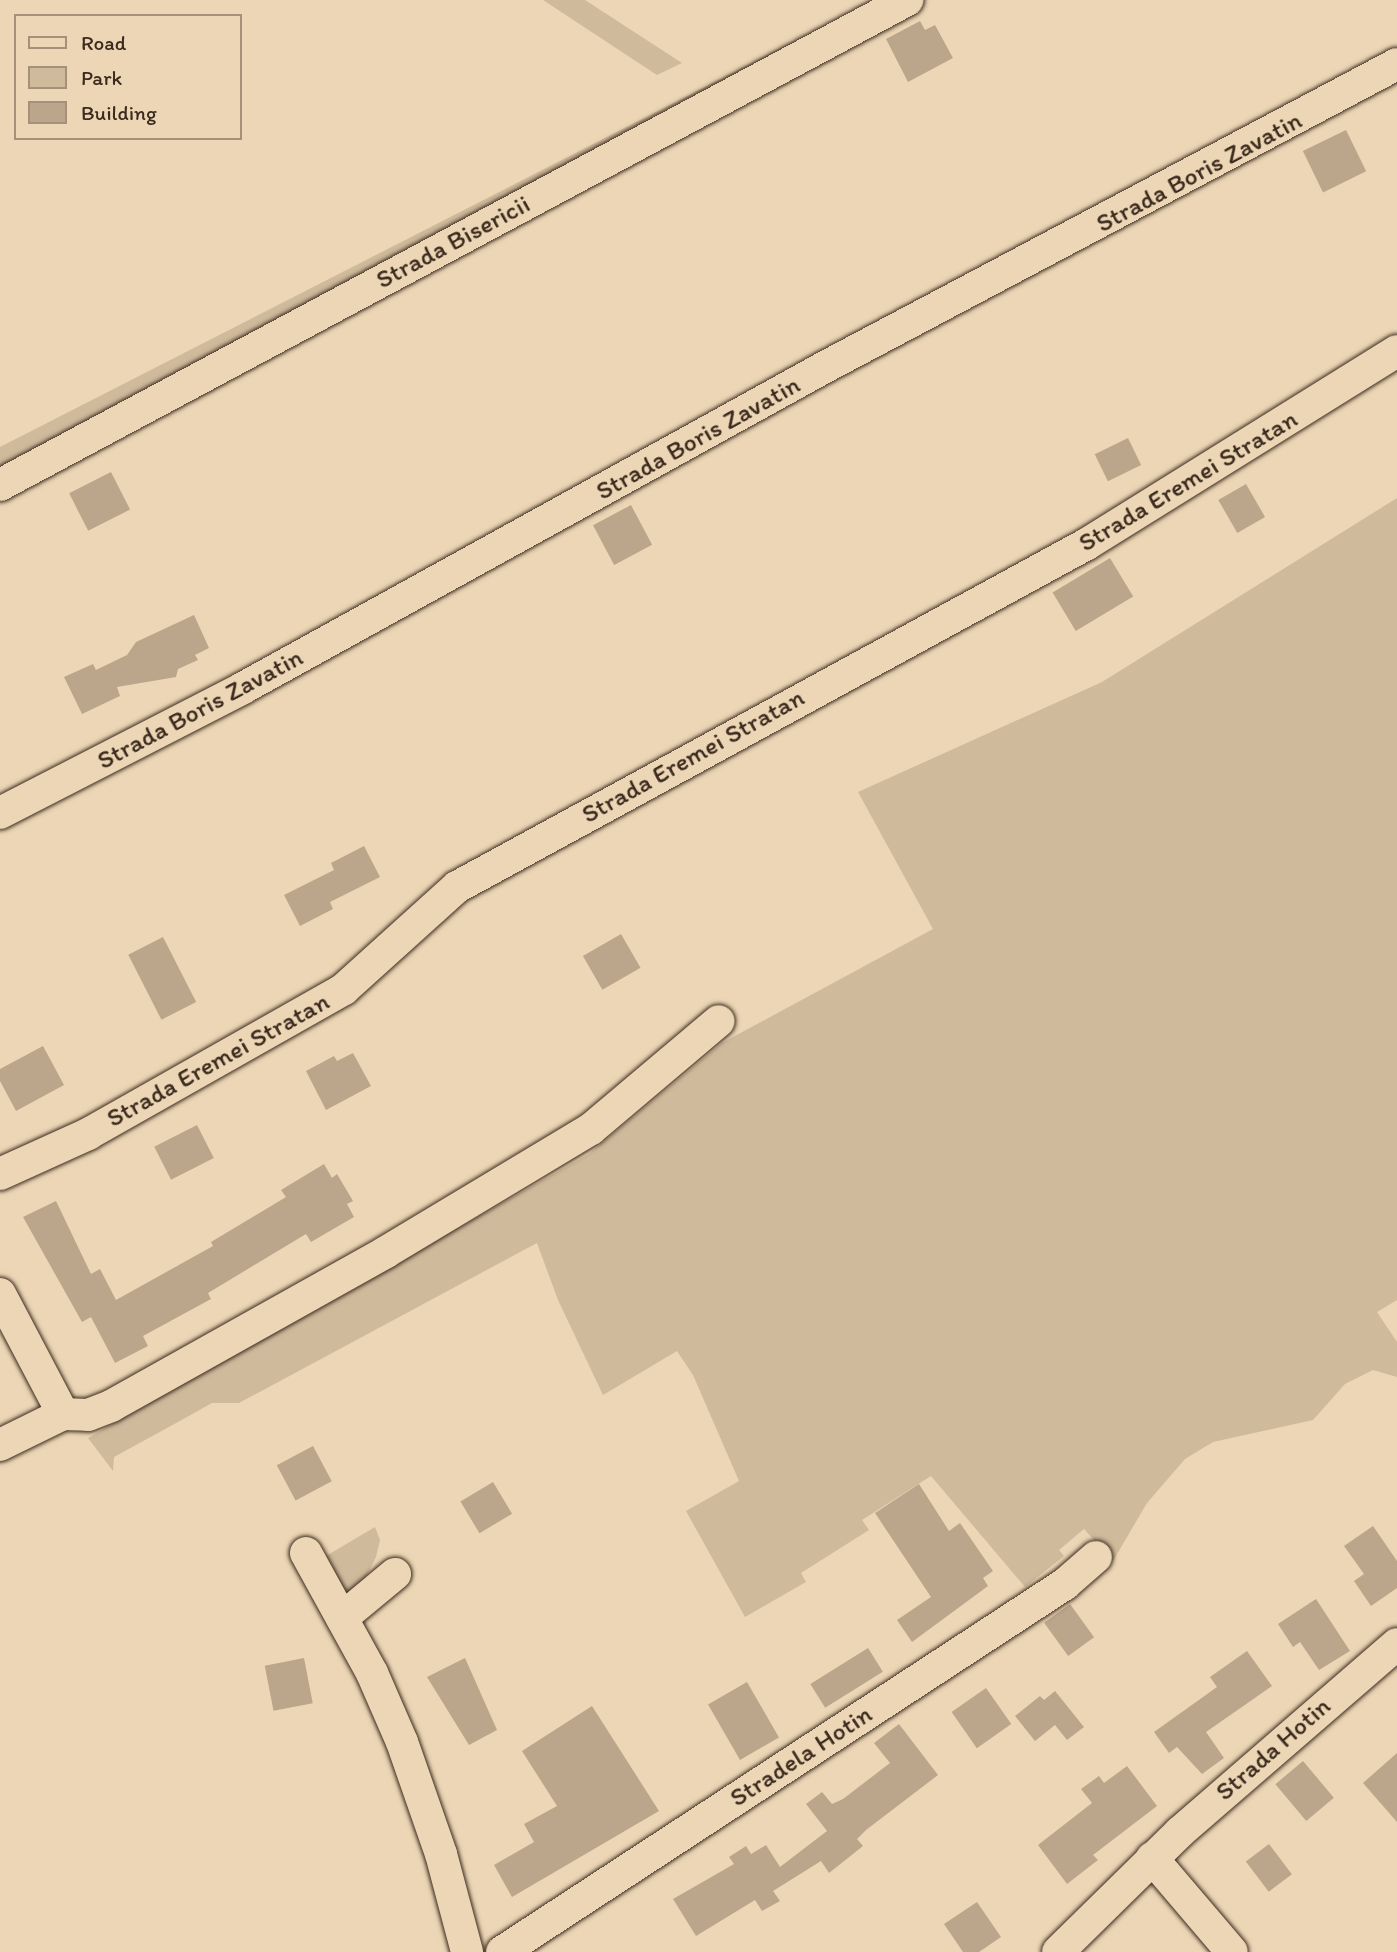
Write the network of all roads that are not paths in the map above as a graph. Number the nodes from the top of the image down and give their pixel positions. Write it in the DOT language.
graph roads {
  1 [pos="907,0"];
  2 [pos="1397,64"];
  3 [pos="1397,351"];
  4 [pos="0,485"];
  5 [pos="0,813"];
  6 [pos="719,1021"];
  7 [pos="0,1174"];
  8 [pos="0,1294"];
  9 [pos="63,1413"];
  10 [pos="0,1445"];
  11 [pos="306,1553"];
  12 [pos="1096,1557"];
  13 [pos="395,1574"];
  14 [pos="342,1618"];
  15 [pos="1397,1644"];
  16 [pos="1152,1858"];
  17 [pos="467,1952"];
  18 [pos="502,1952"];
  19 [pos="1058,1952"];
  20 [pos="1232,1952"];
  1 -- 4 [label="street, Strada Bisericii"];
  2 -- 5 [label="street, Strada Boris Zavatin"];
  3 -- 7 [label="street, Strada Eremei Stratan"];
  6 -- 9 [label="street"];
  8 -- 9 [label="street"];
  9 -- 10 [label="street"];
  11 -- 14 [label="street"];
  12 -- 18 [label="street, Stradela Hotin"];
  13 -- 14 [label="street"];
  14 -- 17 [label="street"];
  15 -- 16 [label="street, Strada Hotin"];
  16 -- 19 [label="street, Strada Hotin"];
  16 -- 20 [label="street"];
}
